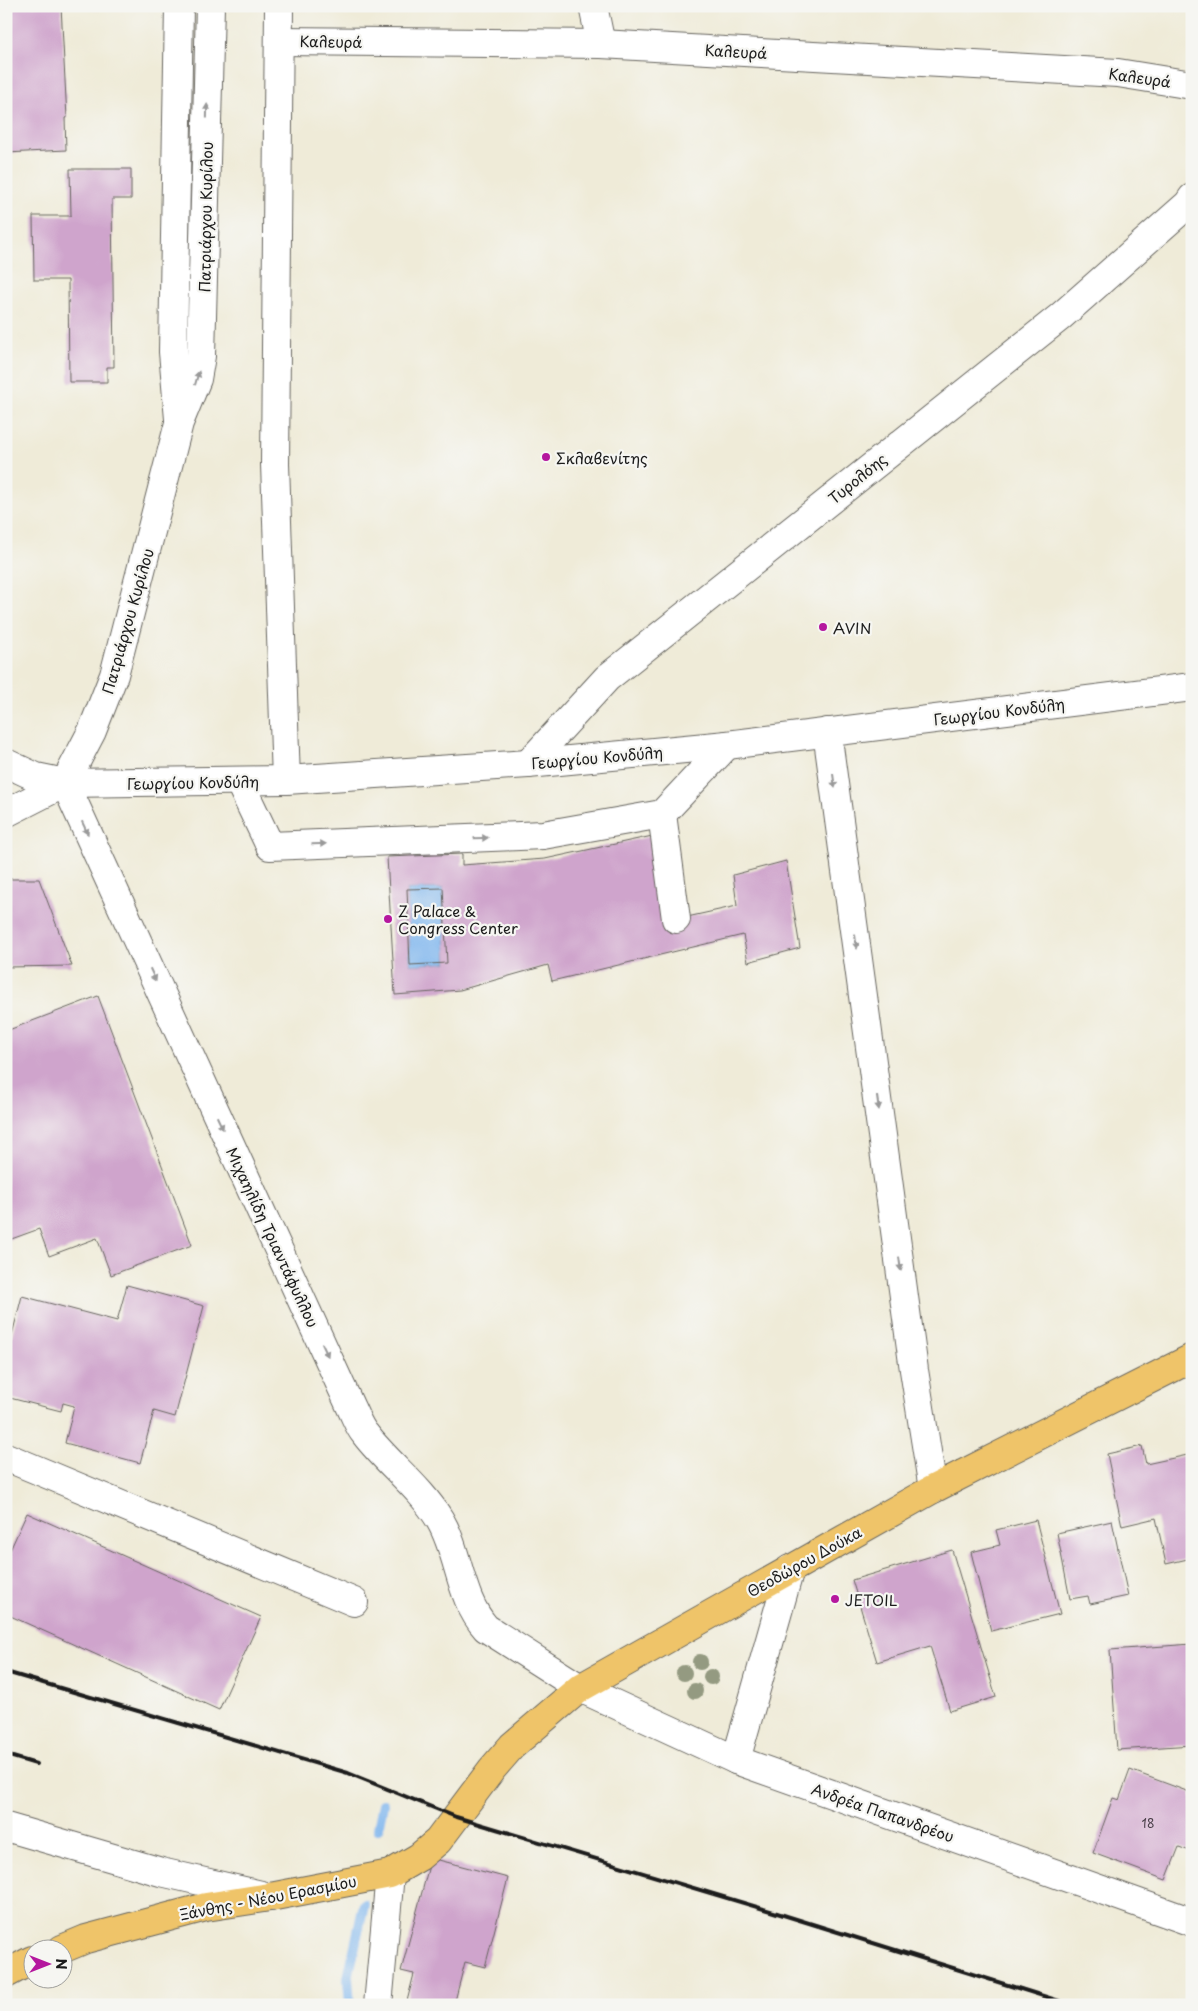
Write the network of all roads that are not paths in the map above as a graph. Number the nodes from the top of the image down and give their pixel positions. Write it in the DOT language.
graph roads {
  1 [pos="179,6"];
  2 [pos="210,6"];
  3 [pos="279,6"];
  4 [pos="593,6"];
  5 [pos="279,41"];
  6 [pos="602,44"];
  7 [pos="1192,85"];
  8 [pos="1192,198"];
  9 [pos="179,423"];
  10 [pos="1192,687"];
  11 [pos="828,732"];
  12 [pos="727,745"];
  13 [pos="6,763"];
  14 [pos="528,764"];
  15 [pos="286,780"];
  16 [pos="239,781"];
  17 [pos="64,783"];
  18 [pos="6,813"];
  19 [pos="662,814"];
  20 [pos="676,919"];
  21 [pos="1192,1358"];
  22 [pos="6,1457"];
  23 [pos="932,1489"];
  24 [pos="790,1569"];
  25 [pos="354,1602"];
  26 [pos="580,1688"];
  27 [pos="736,1760"];
  28 [pos="456,1817"];
  29 [pos="6,1826"];
  30 [pos="390,1874"];
  31 [pos="270,1897"];
  32 [pos="1192,1922"];
  33 [pos="72,1944"];
  34 [pos="22,1965"];
  35 [pos="6,1974"];
  36 [pos="378,2005"];
  1 -- 9 [label="street, Πατριάρχου Κυρίλου"];
  9 -- 2 [label="street, Πατριάρχου Κυρίλου, one-way"];
  3 -- 5 [label="street"];
  4 -- 6 [label="street"];
  5 -- 6 [label="street, Καλευρά"];
  5 -- 15 [label="street"];
  6 -- 7 [label="street, Καλευρά"];
  8 -- 14 [label="street, Τυρολόης"];
  9 -- 17 [label="street, Πατριάρχου Κυρίλου"];
  10 -- 11 [label="street, Γεωργίου Κονδύλη"];
  11 -- 12 [label="street, Γεωργίου Κονδύλη"];
  11 -- 23 [label="street, one-way"];
  12 -- 14 [label="street, Γεωργίου Κονδύλη"];
  12 -- 19 [label="street"];
  13 -- 17 [label="street"];
  14 -- 15 [label="street, Γεωργίου Κονδύλη"];
  15 -- 16 [label="street, Γεωργίου Κονδύλη"];
  16 -- 17 [label="street, Γεωργίου Κονδύλη"];
  16 -- 19 [label="street, one-way"];
  17 -- 18 [label="street, Γεωργίου Κονδύλη"];
  17 -- 26 [label="street, Μιχαηλίδη Τριαντάφυλλου, one-way"];
  19 -- 20 [label="street"];
  21 -- 23 [label="main road, Θεοδώρου Δούκα"];
  22 -- 25 [label="street"];
  23 -- 24 [label="main road, Θεοδώρου Δούκα"];
  24 -- 26 [label="main road, Θεοδώρου Δούκα"];
  24 -- 27 [label="street"];
  26 -- 27 [label="street, Ανδρέα Παπανδρέου"];
  26 -- 28 [label="main road, Θεοδώρου Δούκα"];
  27 -- 32 [label="street, Ανδρέα Παπανδρέου"];
  28 -- 30 [label="main road, Ξάνθης - Νέου Ερασμίου"];
  29 -- 31 [label="street"];
  30 -- 31 [label="main road, Ξάνθης - Νέου Ερασμίου"];
  30 -- 36 [label="street"];
  31 -- 33 [label="main road, Ξάνθης - Νέου Ερασμίου"];
  34 -- 35 [label="main road"];
}
